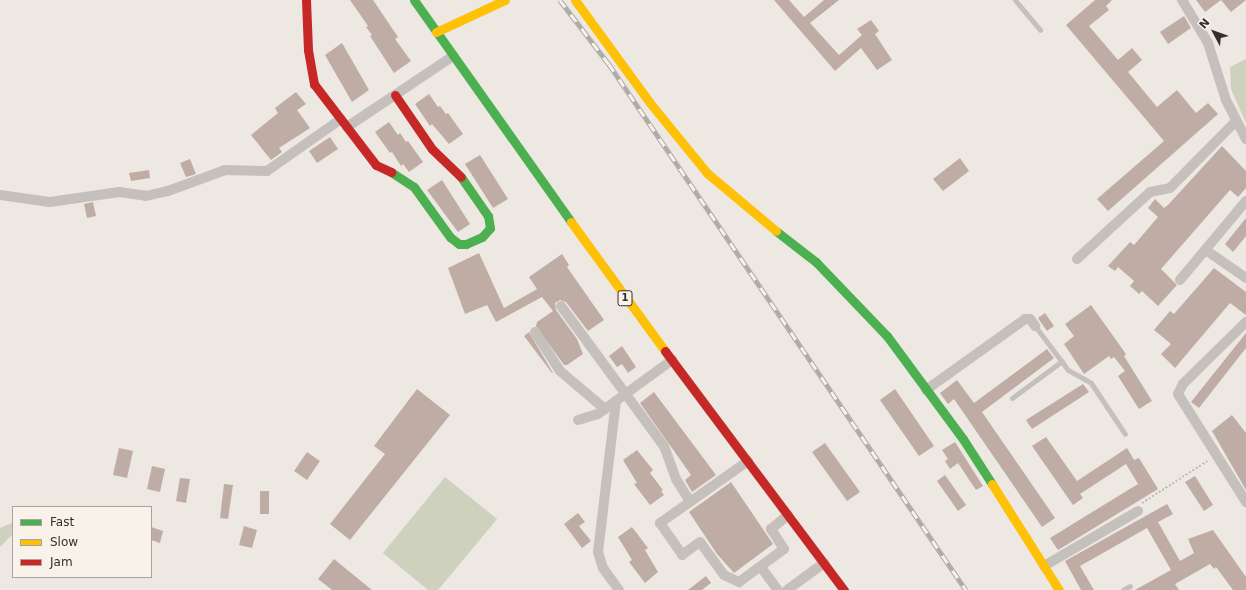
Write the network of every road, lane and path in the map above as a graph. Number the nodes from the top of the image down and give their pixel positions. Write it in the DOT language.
graph roads {
  1 [pos="306,0"];
  2 [pos="414,0"];
  3 [pos="505,0"];
  4 [pos="575,0"];
  5 [pos="1015,0"];
  6 [pos="1182,0"];
  7 [pos="1040,30"];
  8 [pos="436,32"];
  9 [pos="453,56"];
  10 [pos="395,96"];
  11 [pos="1236,121"];
  12 [pos="344,124"];
  13 [pos="1246,139"];
  14 [pos="0,195"];
  15 [pos="1246,201"];
  16 [pos="1207,251"];
  17 [pos="1077,259"];
  18 [pos="1246,278"];
  19 [pos="1180,280"];
  20 [pos="561,306"];
  21 [pos="1246,322"];
  22 [pos="1035,326"];
  23 [pos="535,332"];
  24 [pos="672,360"];
  25 [pos="1062,361"];
  26 [pos="926,390"];
  27 [pos="626,394"];
  28 [pos="1012,398"];
  29 [pos="616,401"];
  30 [pos="605,409"];
  31 [pos="578,420"];
  32 [pos="1125,434"];
  33 [pos="1215,456"];
  34 [pos="748,461"];
  35 [pos="1244,496"];
  36 [pos="690,501"];
  37 [pos="1138,512"];
  38 [pos="788,515"];
  39 [pos="824,562"];
  40 [pos="1044,566"];
  41 [pos="761,567"];
  42 [pos="1130,586"];
  43 [pos="619,590"];
  44 [pos="778,590"];
  45 [pos="787,590"];
  46 [pos="844,590"];
  47 [pos="1059,590"];
  48 [pos="1123,590"];
  1 -- 12 [label="street"];
  2 -- 8 [label="street, 1"];
  3 -- 8 [label="street"];
  4 -- 26 [label="street"];
  5 -- 7 [label="lane"];
  6 -- 11 [label="street"];
  8 -- 9 [label="street, 1"];
  9 -- 10 [label="street"];
  9 -- 24 [label="street, 1"];
  10 -- 12 [label="street"];
  10 -- 12 [label="street"];
  11 -- 13 [label="street"];
  11 -- 17 [label="street"];
  12 -- 14 [label="street"];
  15 -- 16 [label="street"];
  16 -- 18 [label="street"];
  16 -- 19 [label="street"];
  20 -- 27 [label="street"];
  21 -- 33 [label="street"];
  22 -- 25 [label="lane"];
  22 -- 26 [label="street"];
  23 -- 30 [label="street"];
  24 -- 27 [label="street"];
  24 -- 34 [label="street, 1"];
  25 -- 28 [label="lane"];
  25 -- 32 [label="lane"];
  26 -- 40 [label="street"];
  27 -- 29 [label="street"];
  27 -- 36 [label="street"];
  29 -- 30 [label="street"];
  29 -- 43 [label="street"];
  30 -- 31 [label="street"];
  33 -- 35 [label="street"];
  33 -- 37 [label="path"];
  34 -- 36 [label="street"];
  34 -- 38 [label="street, 1"];
  36 -- 41 [label="street"];
  37 -- 40 [label="street"];
  38 -- 39 [label="street, 1"];
  38 -- 41 [label="street"];
  39 -- 45 [label="street"];
  39 -- 46 [label="street, 1"];
  40 -- 47 [label="street"];
  41 -- 44 [label="street"];
  42 -- 48 [label="lane"];
}
